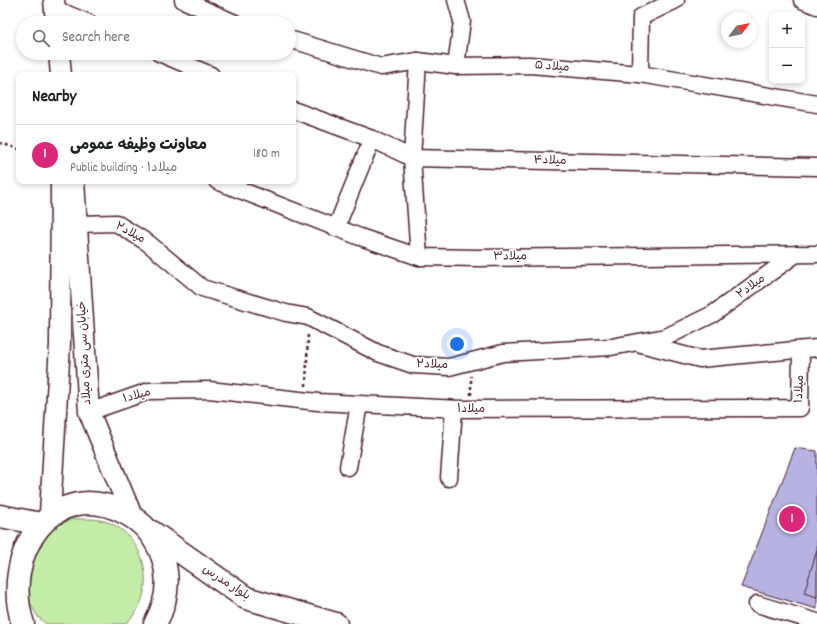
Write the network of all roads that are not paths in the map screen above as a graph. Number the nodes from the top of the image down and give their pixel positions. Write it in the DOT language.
graph roads {
  1 [pos="183,0"];
  2 [pos="456,0"];
  3 [pos="676,0"];
  4 [pos="55,11"];
  5 [pos="69,16"];
  6 [pos="219,16"];
  7 [pos="296,40"];
  8 [pos="60,60"];
  9 [pos="176,60"];
  10 [pos="418,61"];
  11 [pos="456,66"];
  12 [pos="61,72"];
  13 [pos="204,72"];
  14 [pos="640,74"];
  15 [pos="817,104"];
  16 [pos="296,111"];
  17 [pos="372,139"];
  18 [pos="412,158"];
  19 [pos="817,167"];
  20 [pos="62,184"];
  21 [pos="74,184"];
  22 [pos="233,184"];
  23 [pos="254,188"];
  24 [pos="69,224"];
  25 [pos="336,228"];
  26 [pos="796,254"];
  27 [pos="817,254"];
  28 [pos="419,257"];
  29 [pos="637,342"];
  30 [pos="809,349"];
  31 [pos="359,404"];
  32 [pos="454,409"];
  33 [pos="89,412"];
  34 [pos="348,467"];
  35 [pos="449,478"];
  36 [pos="0,516"];
  37 [pos="43,518"];
  38 [pos="140,523"];
  39 [pos="6,591"];
  40 [pos="757,604"];
  41 [pos="817,622"];
  42 [pos="23,624"];
  43 [pos="154,624"];
  44 [pos="336,624"];
  1 -- 6 [label="street"];
  2 -- 11 [label="street"];
  3 -- 14 [label="street"];
  4 -- 5 [label="street"];
  7 -- 10 [label="street, میلاد ۵"];
  8 -- 12 [label="street"];
  9 -- 13 [label="street"];
  10 -- 11 [label="street, میلاد ۵"];
  10 -- 18 [label="street"];
  11 -- 14 [label="street, میلاد ۵"];
  14 -- 15 [label="street, میلاد ۵"];
  16 -- 17 [label="street, میلاد۴"];
  17 -- 18 [label="street, میلاد۴"];
  17 -- 25 [label="street"];
  18 -- 19 [label="street, میلاد۴"];
  18 -- 28 [label="street"];
  20 -- 24 [label="street, خیابان سی متری میلاد"];
  21 -- 24 [label="street, خیابان سی متری میلاد"];
  22 -- 23 [label="street, میلاد۳"];
  23 -- 25 [label="street, میلاد۳"];
  24 -- 29 [label="street, میلاد۲"];
  24 -- 33 [label="street, خیابان سی متری میلاد"];
  24 -- 37 [label="street, خیابان سی متری میلاد"];
  25 -- 28 [label="street, میلاد۳"];
  26 -- 27 [label="street, میلاد۳"];
  26 -- 28 [label="street, میلاد۳"];
  26 -- 29 [label="street, میلاد۲"];
  29 -- 30 [label="street"];
  30 -- 32 [label="street, میلاد۱"];
  31 -- 32 [label="street, میلاد۱"];
  31 -- 33 [label="street, میلاد۱"];
  31 -- 34 [label="street"];
  32 -- 35 [label="street"];
  33 -- 38 [label="street, خیابان سی متری میلاد"];
  36 -- 37 [label="main road"];
  37 -- 38 [label="main road, بلوار مدرس"];
  37 -- 39 [label="main road"];
  38 -- 43 [label="main road"];
  38 -- 44 [label="main road, بلوار مدرس"];
  39 -- 42 [label="main road"];
  40 -- 41 [label="street"];
}
